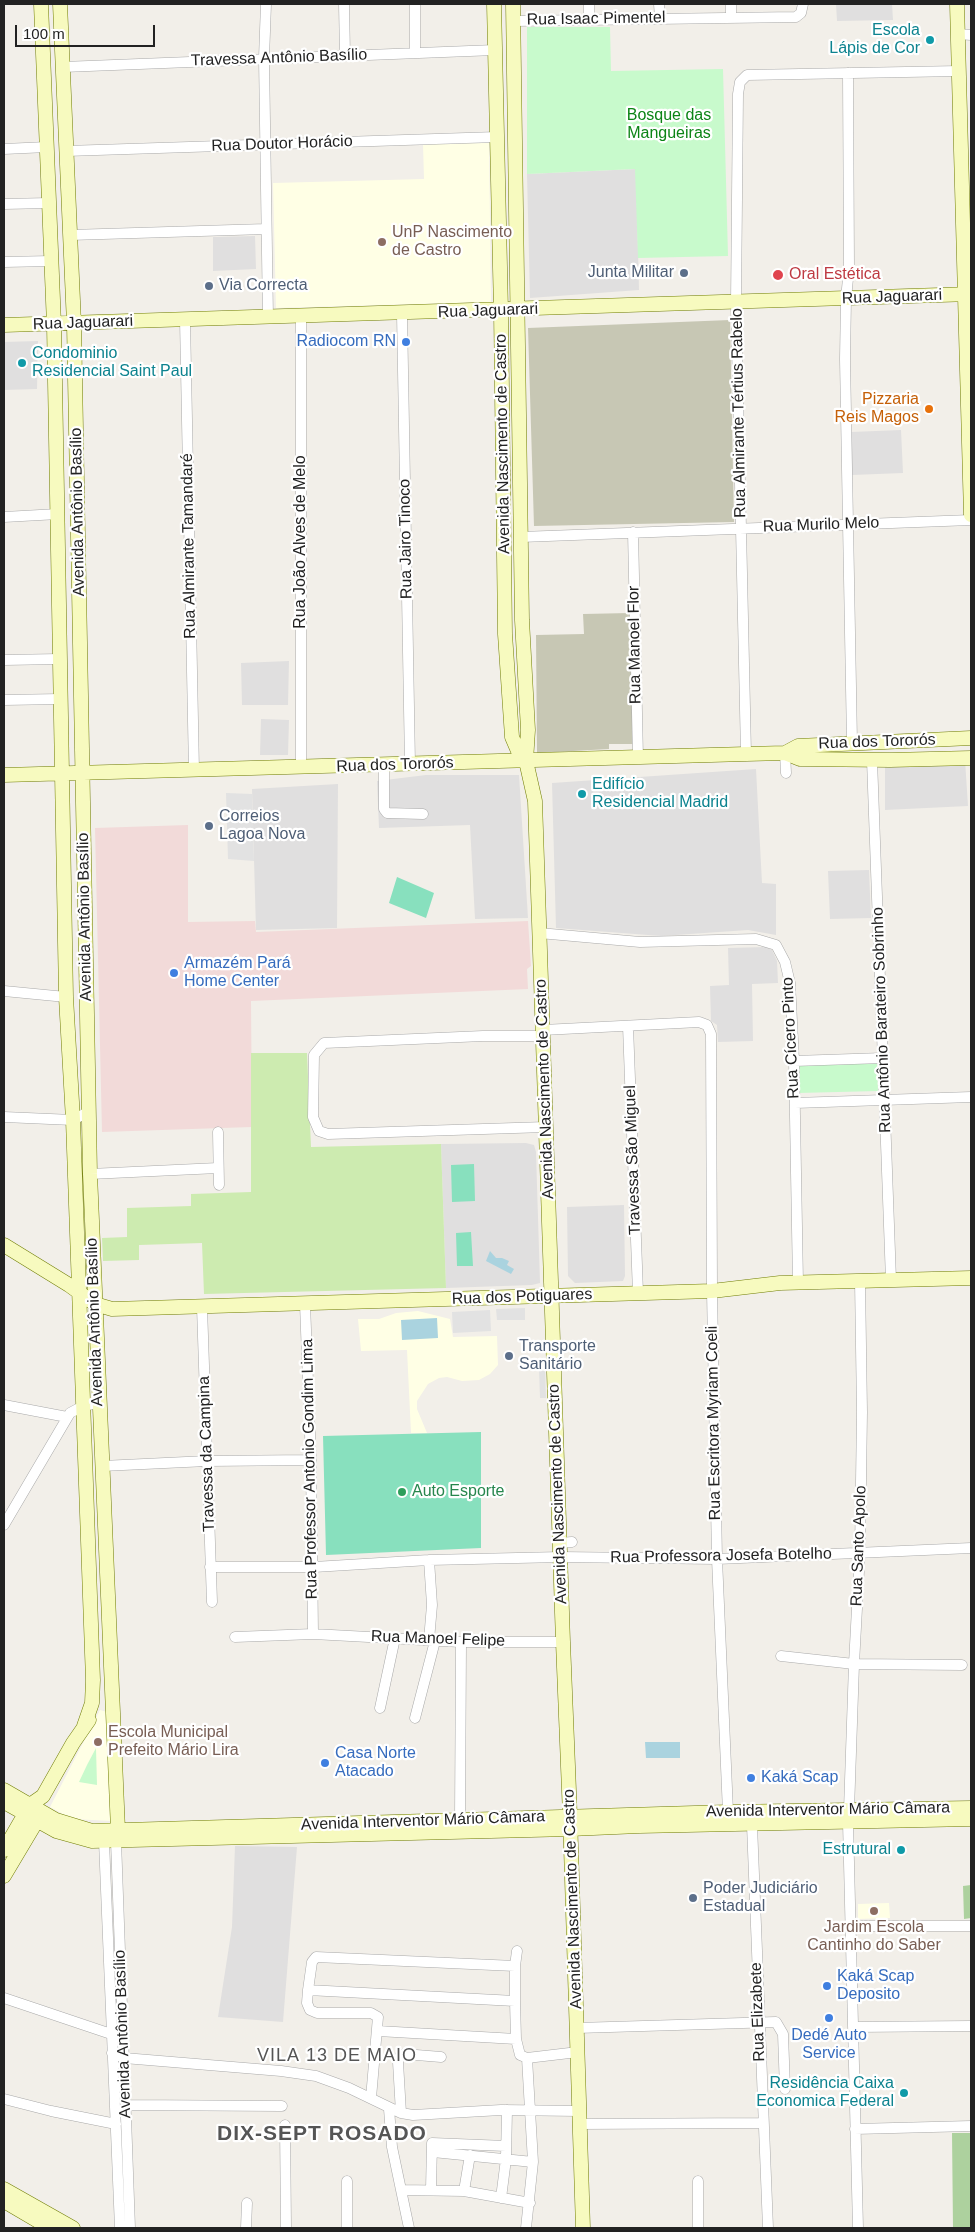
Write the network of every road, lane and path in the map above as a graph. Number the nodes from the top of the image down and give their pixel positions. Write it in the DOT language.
graph roads {
  1 [pos="41,4"];
  2 [pos="60,4"];
  3 [pos="266,4"];
  4 [pos="344,4"];
  5 [pos="415,4"];
  6 [pos="494,4"];
  7 [pos="513,4"];
  8 [pos="589,4"];
  9 [pos="660,4"];
  10 [pos="731,4"];
  11 [pos="803,4"];
  12 [pos="957,4"];
  13 [pos="731,16"];
  14 [pos="660,18"];
  15 [pos="589,19"];
  16 [pos="514,21"];
  17 [pos="965,34"];
  18 [pos="495,50"];
  19 [pos="416,52"];
  20 [pos="345,55"];
  21 [pos="264,58"];
  22 [pos="62,67"];
  23 [pos="959,72"];
  24 [pos="848,73"];
  25 [pos="497,137"];
  26 [pos="265,145"];
  27 [pos="47,147"];
  28 [pos="4,149"];
  29 [pos="66,151"];
  30 [pos="966,157"];
  31 [pos="516,163"];
  32 [pos="67,177"];
  33 [pos="499,180"];
  34 [pos="49,197"];
  35 [pos="4,204"];
  36 [pos="266,229"];
  37 [pos="70,235"];
  38 [pos="4,262"];
  39 [pos="51,262"];
  40 [pos="968,294"];
  41 [pos="846,299"];
  42 [pos="736,302"];
  43 [pos="518,310"];
  44 [pos="501,311"];
  45 [pos="402,314"];
  46 [pos="301,317"];
  47 [pos="268,318"];
  48 [pos="185,320"];
  49 [pos="74,324"];
  50 [pos="54,325"];
  51 [pos="4,326"];
  52 [pos="970,406"];
  53 [pos="76,446"];
  54 [pos="502,448"];
  55 [pos="57,461"];
  56 [pos="521,476"];
  57 [pos="58,514"];
  58 [pos="971,516"];
  59 [pos="4,517"];
  60 [pos="971,520"];
  61 [pos="848,524"];
  62 [pos="741,528"];
  63 [pos="633,532"];
  64 [pos="521,537"];
  65 [pos="522,620"];
  66 [pos="505,634"];
  67 [pos="59,659"];
  68 [pos="4,660"];
  69 [pos="60,699"];
  70 [pos="4,700"];
  71 [pos="971,738"];
  72 [pos="889,741"];
  73 [pos="852,742"];
  74 [pos="785,753"];
  75 [pos="746,754"];
  76 [pos="638,758"];
  77 [pos="971,758"];
  78 [pos="872,760"];
  79 [pos="890,760"];
  80 [pos="526,761"];
  81 [pos="410,764"];
  82 [pos="384,765"];
  83 [pos="301,768"];
  84 [pos="194,771"];
  85 [pos="84,772"];
  86 [pos="63,773"];
  87 [pos="786,773"];
  88 [pos="4,775"];
  89 [pos="423,814"];
  90 [pos="539,933"];
  91 [pos="4,991"];
  92 [pos="66,997"];
  93 [pos="628,1026"];
  94 [pos="543,1033"];
  95 [pos="883,1058"];
  96 [pos="794,1061"];
  97 [pos="971,1097"];
  98 [pos="885,1101"];
  99 [pos="795,1103"];
  100 [pos="88,1112"];
  101 [pos="4,1118"];
  102 [pos="73,1120"];
  103 [pos="546,1127"];
  104 [pos="218,1132"];
  105 [pos="218,1168"];
  106 [pos="90,1174"];
  107 [pos="219,1185"];
  108 [pos="4,1245"];
  109 [pos="971,1278"];
  110 [pos="891,1280"];
  111 [pos="860,1281"];
  112 [pos="798,1283"];
  113 [pos="712,1291"];
  114 [pos="78,1292"];
  115 [pos="638,1293"];
  116 [pos="552,1297"];
  117 [pos="95,1304"];
  118 [pos="305,1304"];
  119 [pos="202,1307"];
  120 [pos="98,1403"];
  121 [pos="4,1405"];
  122 [pos="83,1406"];
  123 [pos="67,1417"];
  124 [pos="311,1460"];
  125 [pos="207,1461"];
  126 [pos="102,1466"];
  127 [pos="4,1525"];
  128 [pos="971,1548"];
  129 [pos="860,1552"];
  130 [pos="561,1557"];
  131 [pos="717,1559"];
  132 [pos="429,1560"];
  133 [pos="210,1567"];
  134 [pos="314,1567"];
  135 [pos="212,1602"];
  136 [pos="313,1634"];
  137 [pos="235,1637"];
  138 [pos="395,1638"];
  139 [pos="432,1641"];
  140 [pos="461,1642"];
  141 [pos="563,1642"];
  142 [pos="781,1656"];
  143 [pos="854,1664"];
  144 [pos="962,1666"];
  145 [pos="112,1689"];
  146 [pos="380,1708"];
  147 [pos="415,1718"];
  148 [pos="84,1726"];
  149 [pos="4,1790"];
  150 [pos="4,1802"];
  151 [pos="971,1808"];
  152 [pos="728,1812"];
  153 [pos="33,1813"];
  154 [pos="849,1816"];
  155 [pos="971,1819"];
  156 [pos="460,1820"];
  157 [pos="570,1823"];
  158 [pos="752,1825"];
  159 [pos="284,1836"];
  160 [pos="112,1837"];
  161 [pos="4,1850"];
  162 [pos="4,1876"];
  163 [pos="851,1926"];
  164 [pos="971,1926"];
  165 [pos="517,1951"];
  166 [pos="515,1966"];
  167 [pos="308,1990"];
  168 [pos="4,1998"];
  169 [pos="514,2001"];
  170 [pos="758,2022"];
  171 [pos="971,2026"];
  172 [pos="854,2027"];
  173 [pos="577,2028"];
  174 [pos="378,2031"];
  175 [pos="111,2034"];
  176 [pos="124,2039"];
  177 [pos="516,2043"];
  178 [pos="578,2052"];
  179 [pos="112,2053"];
  180 [pos="441,2057"];
  181 [pos="124,2058"];
  182 [pos="528,2058"];
  183 [pos="785,2089"];
  184 [pos="371,2098"];
  185 [pos="4,2099"];
  186 [pos="126,2105"];
  187 [pos="282,2106"];
  188 [pos="389,2109"];
  189 [pos="507,2110"];
  190 [pos="529,2111"];
  191 [pos="401,2114"];
  192 [pos="579,2117"];
  193 [pos="763,2123"];
  194 [pos="116,2124"];
  195 [pos="285,2125"];
  196 [pos="971,2126"];
  197 [pos="855,2129"];
  198 [pos="506,2146"];
  199 [pos="433,2152"];
  200 [pos="470,2155"];
  201 [pos="506,2159"];
  202 [pos="533,2162"];
  203 [pos="347,2181"];
  204 [pos="698,2181"];
  205 [pos="4,2189"];
  206 [pos="401,2190"];
  207 [pos="431,2190"];
  208 [pos="464,2192"];
  209 [pos="501,2198"];
  210 [pos="4,2202"];
  211 [pos="530,2202"];
  212 [pos="247,2203"];
  213 [pos="50,2228"];
  214 [pos="73,2228"];
  215 [pos="120,2228"];
  216 [pos="130,2228"];
  217 [pos="246,2228"];
  218 [pos="286,2228"];
  219 [pos="346,2228"];
  220 [pos="409,2228"];
  221 [pos="526,2228"];
  222 [pos="582,2228"];
  223 [pos="698,2228"];
  224 [pos="768,2228"];
  225 [pos="858,2228"];
  1 -- 27 [label="main road, Avenida Antônio Basílio"];
  2 -- 22 [label="main road, Avenida Antônio Basílio"];
  3 -- 21 [label="street"];
  4 -- 20 [label="street"];
  5 -- 19 [label="street"];
  6 -- 18 [label="main road, Avenida Nascimento de Castro"];
  7 -- 16 [label="main road, Avenida Nascimento de Castro"];
  8 -- 15 [label="street"];
  9 -- 14 [label="street"];
  10 -- 13 [label="street"];
  11 -- 13 [label="street, Rua Isaac Pimentel"];
  12 -- 17 [label="main road"];
  13 -- 14 [label="street, Rua Isaac Pimentel"];
  14 -- 15 [label="street, Rua Isaac Pimentel"];
  15 -- 16 [label="street, Rua Isaac Pimentel"];
  16 -- 31 [label="main road, Avenida Nascimento de Castro"];
  17 -- 23 [label="main road"];
  18 -- 19 [label="street, Travessa Antônio Basílio"];
  18 -- 25 [label="main road, Avenida Nascimento de Castro"];
  19 -- 20 [label="street, Travessa Antônio Basílio"];
  20 -- 21 [label="street, Travessa Antônio Basílio"];
  21 -- 22 [label="street, Travessa Antônio Basílio"];
  21 -- 26 [label="street"];
  22 -- 29 [label="main road, Avenida Antônio Basílio"];
  23 -- 24 [label="street"];
  23 -- 30 [label="main road"];
  24 -- 41 [label="street"];
  24 -- 42 [label="street, Rua Almirante Tértius Rabelo"];
  25 -- 26 [label="street, Rua Doutor Horácio"];
  25 -- 33 [label="main road, Avenida Nascimento de Castro"];
  26 -- 29 [label="street, Rua Doutor Horácio"];
  26 -- 36 [label="street"];
  27 -- 28 [label="street"];
  27 -- 34 [label="main road, Avenida Antônio Basílio"];
  29 -- 32 [label="main road, Avenida Antônio Basílio"];
  30 -- 40 [label="main road"];
  31 -- 33 [label="main road"];
  31 -- 43 [label="main road, Avenida Nascimento de Castro"];
  32 -- 34 [label="main road"];
  32 -- 37 [label="main road, Avenida Antônio Basílio"];
  33 -- 44 [label="main road, Avenida Nascimento de Castro"];
  34 -- 35 [label="street"];
  34 -- 39 [label="main road, Avenida Antônio Basílio"];
  36 -- 37 [label="street"];
  36 -- 47 [label="street"];
  37 -- 49 [label="main road, Avenida Antônio Basílio"];
  38 -- 39 [label="street"];
  39 -- 50 [label="main road, Avenida Antônio Basílio"];
  40 -- 41 [label="main road, Rua Jaguarari"];
  40 -- 52 [label="main road"];
  41 -- 42 [label="main road, Rua Jaguarari"];
  41 -- 61 [label="street"];
  42 -- 43 [label="main road, Rua Jaguarari"];
  42 -- 62 [label="street, Rua Almirante Tértius Rabelo"];
  43 -- 44 [label="main road, Rua Jaguarari"];
  43 -- 56 [label="main road, Avenida Nascimento de Castro"];
  44 -- 45 [label="main road, Rua Jaguarari"];
  44 -- 54 [label="main road, Avenida Nascimento de Castro"];
  45 -- 46 [label="main road, Rua Jaguarari"];
  45 -- 81 [label="street, Rua Jairo Tinoco"];
  46 -- 47 [label="main road, Rua Jaguarari"];
  46 -- 83 [label="street, Rua João Alves de Melo"];
  47 -- 48 [label="main road, Rua Jaguarari"];
  48 -- 49 [label="main road, Rua Jaguarari"];
  48 -- 84 [label="street, Rua Almirante Tamandaré"];
  49 -- 50 [label="main road, Rua Jaguarari"];
  49 -- 53 [label="main road, Avenida Antônio Basílio"];
  50 -- 51 [label="main road, Rua Jaguarari"];
  50 -- 55 [label="main road, Avenida Antônio Basílio"];
  52 -- 58 [label="main road"];
  53 -- 55 [label="main road"];
  53 -- 85 [label="main road, Avenida Antônio Basílio"];
  54 -- 56 [label="main road"];
  54 -- 66 [label="main road, Avenida Nascimento de Castro"];
  55 -- 57 [label="main road, Avenida Antônio Basílio"];
  56 -- 64 [label="main road, Avenida Nascimento de Castro"];
  57 -- 59 [label="street"];
  57 -- 67 [label="main road, Avenida Antônio Basílio"];
  60 -- 61 [label="street, Rua Murilo Melo"];
  61 -- 62 [label="street, Rua Murilo Melo"];
  61 -- 73 [label="street"];
  62 -- 63 [label="street, Rua Murilo Melo"];
  62 -- 75 [label="street, Rua Almirante Tértius Rabelo"];
  63 -- 64 [label="street, Rua Murilo Melo"];
  63 -- 76 [label="street, Rua Manoel Flor"];
  64 -- 65 [label="main road, Avenida Nascimento de Castro"];
  65 -- 66 [label="main road"];
  65 -- 80 [label="main road, Avenida Nascimento de Castro"];
  66 -- 80 [label="main road, Avenida Nascimento de Castro"];
  67 -- 68 [label="street"];
  67 -- 69 [label="main road, Avenida Antônio Basílio"];
  69 -- 70 [label="street"];
  69 -- 86 [label="main road, Avenida Antônio Basílio"];
  71 -- 72 [label="main road, Rua dos Tororós"];
  72 -- 73 [label="main road, Rua dos Tororós"];
  72 -- 79 [label="main road"];
  73 -- 74 [label="main road, Rua dos Tororós"];
  74 -- 75 [label="main road, Rua dos Tororós"];
  74 -- 78 [label="main road, Rua dos Tororós"];
  74 -- 87 [label="street"];
  75 -- 76 [label="main road, Rua dos Tororós"];
  76 -- 80 [label="main road, Rua dos Tororós"];
  77 -- 79 [label="main road, Rua dos Tororós"];
  78 -- 79 [label="main road, Rua dos Tororós"];
  78 -- 95 [label="street, Rua Antônio Barateiro Sobrinho"];
  80 -- 81 [label="main road, Rua dos Tororós"];
  80 -- 90 [label="main road, Avenida Nascimento de Castro"];
  81 -- 82 [label="main road, Rua dos Tororós"];
  82 -- 83 [label="main road, Rua dos Tororós"];
  82 -- 89 [label="street"];
  83 -- 84 [label="main road, Rua dos Tororós"];
  84 -- 85 [label="main road, Rua dos Tororós"];
  85 -- 86 [label="main road, Rua dos Tororós"];
  85 -- 100 [label="main road, Avenida Antônio Basílio"];
  86 -- 88 [label="main road, Rua dos Tororós"];
  86 -- 92 [label="main road, Avenida Antônio Basílio"];
  90 -- 94 [label="main road, Avenida Nascimento de Castro"];
  90 -- 96 [label="street, Rua Cícero Pinto"];
  91 -- 92 [label="street"];
  92 -- 102 [label="main road, Avenida Antônio Basílio"];
  93 -- 94 [label="street"];
  93 -- 113 [label="street, Rua Escritora Myriam Coeli"];
  93 -- 115 [label="street, Travessa São Miguel"];
  94 -- 103 [label="main road, Avenida Nascimento de Castro"];
  94 -- 103 [label="street"];
  95 -- 96 [label="street"];
  95 -- 98 [label="street, Rua Antônio Barateiro Sobrinho"];
  96 -- 99 [label="street, Rua Cícero Pinto"];
  97 -- 98 [label="street"];
  98 -- 99 [label="street"];
  98 -- 110 [label="street, Rua Antônio Barateiro Sobrinho"];
  99 -- 112 [label="street, Rua Cícero Pinto"];
  100 -- 102 [label="street"];
  100 -- 106 [label="main road, Avenida Antônio Basílio"];
  101 -- 102 [label="street"];
  102 -- 114 [label="main road, Avenida Antônio Basílio"];
  103 -- 116 [label="main road, Avenida Nascimento de Castro"];
  104 -- 105 [label="street"];
  105 -- 106 [label="street"];
  105 -- 107 [label="street"];
  106 -- 117 [label="main road, Avenida Antônio Basílio"];
  108 -- 114 [label="main road, Rua dos Potiguares"];
  109 -- 110 [label="main road, Rua dos Potiguares"];
  110 -- 111 [label="main road, Rua dos Potiguares"];
  111 -- 112 [label="main road, Rua dos Potiguares"];
  111 -- 129 [label="street, Rua Santo Apolo"];
  112 -- 113 [label="main road, Rua dos Potiguares"];
  113 -- 115 [label="main road, Rua dos Potiguares"];
  113 -- 131 [label="street, Rua Escritora Myriam Coeli"];
  114 -- 117 [label="main road, Rua dos Potiguares"];
  114 -- 122 [label="main road, Avenida Antônio Basílio"];
  115 -- 116 [label="main road, Rua dos Potiguares"];
  116 -- 118 [label="main road, Rua dos Potiguares"];
  116 -- 130 [label="main road, Avenida Nascimento de Castro"];
  117 -- 119 [label="main road, Rua dos Potiguares"];
  117 -- 120 [label="main road, Avenida Antônio Basílio"];
  118 -- 119 [label="main road, Rua dos Potiguares"];
  118 -- 124 [label="street, Rua Professor Antonio Gondim Lima"];
  119 -- 125 [label="street, Travessa da Campina"];
  120 -- 122 [label="street"];
  120 -- 126 [label="main road, Avenida Antônio Basílio"];
  121 -- 123 [label="street"];
  122 -- 123 [label="street"];
  122 -- 148 [label="main road, Avenida Antônio Basílio"];
  123 -- 127 [label="street"];
  124 -- 125 [label="street"];
  124 -- 134 [label="street, Rua Professor Antonio Gondim Lima"];
  125 -- 126 [label="street"];
  125 -- 133 [label="street, Travessa da Campina"];
  126 -- 145 [label="main road, Avenida Antônio Basílio"];
  128 -- 129 [label="street, Rua Professora Josefa Botelho"];
  129 -- 131 [label="street, Rua Professora Josefa Botelho"];
  129 -- 143 [label="street, Rua Santo Apolo"];
  130 -- 131 [label="street, Rua Professora Josefa Botelho"];
  130 -- 132 [label="street, Rua Professora Josefa Botelho"];
  130 -- 141 [label="main road, Avenida Nascimento de Castro"];
  131 -- 152 [label="street, Rua Escritora Myriam Coeli"];
  132 -- 134 [label="street, Rua Professora Josefa Botelho"];
  132 -- 139 [label="street"];
  133 -- 134 [label="street, Rua Professora Josefa Botelho"];
  133 -- 135 [label="street, Travessa da Campina"];
  134 -- 136 [label="street, Rua Professor Antonio Gondim Lima"];
  136 -- 137 [label="street, Rua Manoel Felipe"];
  136 -- 138 [label="street, Rua Manoel Felipe"];
  138 -- 139 [label="street, Rua Manoel Felipe"];
  138 -- 146 [label="street"];
  139 -- 140 [label="street, Rua Manoel Felipe"];
  139 -- 147 [label="street"];
  140 -- 141 [label="street, Rua Manoel Felipe"];
  140 -- 156 [label="street"];
  141 -- 157 [label="main road, Avenida Nascimento de Castro"];
  142 -- 143 [label="street"];
  143 -- 144 [label="street"];
  143 -- 154 [label="street, Rua Santo Apolo"];
  145 -- 148 [label="main road"];
  145 -- 160 [label="main road, Avenida Antônio Basílio"];
  148 -- 153 [label="main road"];
  149 -- 153 [label="main road, Avenida Interventor Mário Câmara"];
  150 -- 153 [label="main road, Avenida Interventor Mário Câmara"];
  151 -- 154 [label="main road, Avenida Interventor Mário Câmara"];
  152 -- 154 [label="main road, Avenida Interventor Mário Câmara"];
  152 -- 157 [label="main road, Avenida Interventor Mário Câmara"];
  153 -- 160 [label="main road, Avenida Interventor Mário Câmara"];
  153 -- 161 [label="main road"];
  153 -- 162 [label="main road"];
  154 -- 155 [label="main road, Avenida Interventor Mário Câmara"];
  154 -- 158 [label="main road, Avenida Interventor Mário Câmara"];
  154 -- 163 [label="street, Rua Santo Apolo"];
  156 -- 157 [label="main road, Avenida Interventor Mário Câmara"];
  156 -- 159 [label="main road, Avenida Interventor Mário Câmara"];
  157 -- 158 [label="main road, Avenida Interventor Mário Câmara"];
  157 -- 159 [label="main road, Avenida Interventor Mário Câmara"];
  157 -- 173 [label="main road, Avenida Nascimento de Castro"];
  158 -- 170 [label="street, Rua Elizabete"];
  159 -- 160 [label="main road, Avenida Interventor Mário Câmara"];
  160 -- 175 [label="street, Avenida Antônio Basílio"];
  160 -- 176 [label="street, Avenida Antônio Basílio"];
  163 -- 164 [label="street"];
  163 -- 172 [label="street, Rua Santo Apolo"];
  165 -- 166 [label="street"];
  166 -- 167 [label="street"];
  166 -- 169 [label="street"];
  167 -- 169 [label="street"];
  167 -- 174 [label="street"];
  168 -- 175 [label="street"];
  169 -- 177 [label="street"];
  170 -- 173 [label="street"];
  170 -- 183 [label="street"];
  170 -- 193 [label="street, Rua Elizabete"];
  171 -- 172 [label="street"];
  172 -- 197 [label="street, Rua Santo Apolo"];
  173 -- 178 [label="main road, Avenida Nascimento de Castro"];
  174 -- 177 [label="street"];
  174 -- 184 [label="street"];
  175 -- 176 [label="street"];
  175 -- 179 [label="street, Avenida Antônio Basílio"];
  176 -- 181 [label="street, Avenida Antônio Basílio"];
  177 -- 182 [label="street"];
  178 -- 182 [label="street"];
  178 -- 192 [label="main road, Avenida Nascimento de Castro"];
  179 -- 181 [label="street"];
  179 -- 194 [label="street, Avenida Antônio Basílio"];
  180 -- 191 [label="street"];
  181 -- 184 [label="street"];
  181 -- 186 [label="street, Avenida Antônio Basílio"];
  182 -- 190 [label="street"];
  184 -- 188 [label="street"];
  185 -- 194 [label="street"];
  186 -- 187 [label="street"];
  186 -- 216 [label="street, Avenida Antônio Basílio"];
  188 -- 191 [label="street"];
  188 -- 206 [label="street"];
  189 -- 190 [label="street"];
  189 -- 191 [label="street"];
  189 -- 198 [label="street"];
  190 -- 192 [label="street"];
  190 -- 202 [label="street"];
  192 -- 193 [label="street"];
  192 -- 222 [label="main road, Avenida Nascimento de Castro"];
  193 -- 224 [label="street, Rua Elizabete"];
  194 -- 215 [label="street, Avenida Antônio Basílio"];
  195 -- 218 [label="street"];
  196 -- 197 [label="street"];
  197 -- 225 [label="street, Rua Santo Apolo"];
  198 -- 199 [label="street"];
  198 -- 201 [label="street"];
  199 -- 200 [label="street"];
  199 -- 207 [label="street"];
  200 -- 201 [label="street"];
  200 -- 208 [label="street"];
  201 -- 202 [label="street"];
  201 -- 209 [label="street"];
  202 -- 211 [label="street"];
  203 -- 219 [label="street"];
  204 -- 223 [label="street"];
  205 -- 214 [label="main road"];
  206 -- 207 [label="street"];
  206 -- 220 [label="street"];
  207 -- 208 [label="street"];
  208 -- 209 [label="street"];
  209 -- 211 [label="street"];
  210 -- 213 [label="main road"];
  211 -- 221 [label="street"];
  212 -- 217 [label="street"];
}
